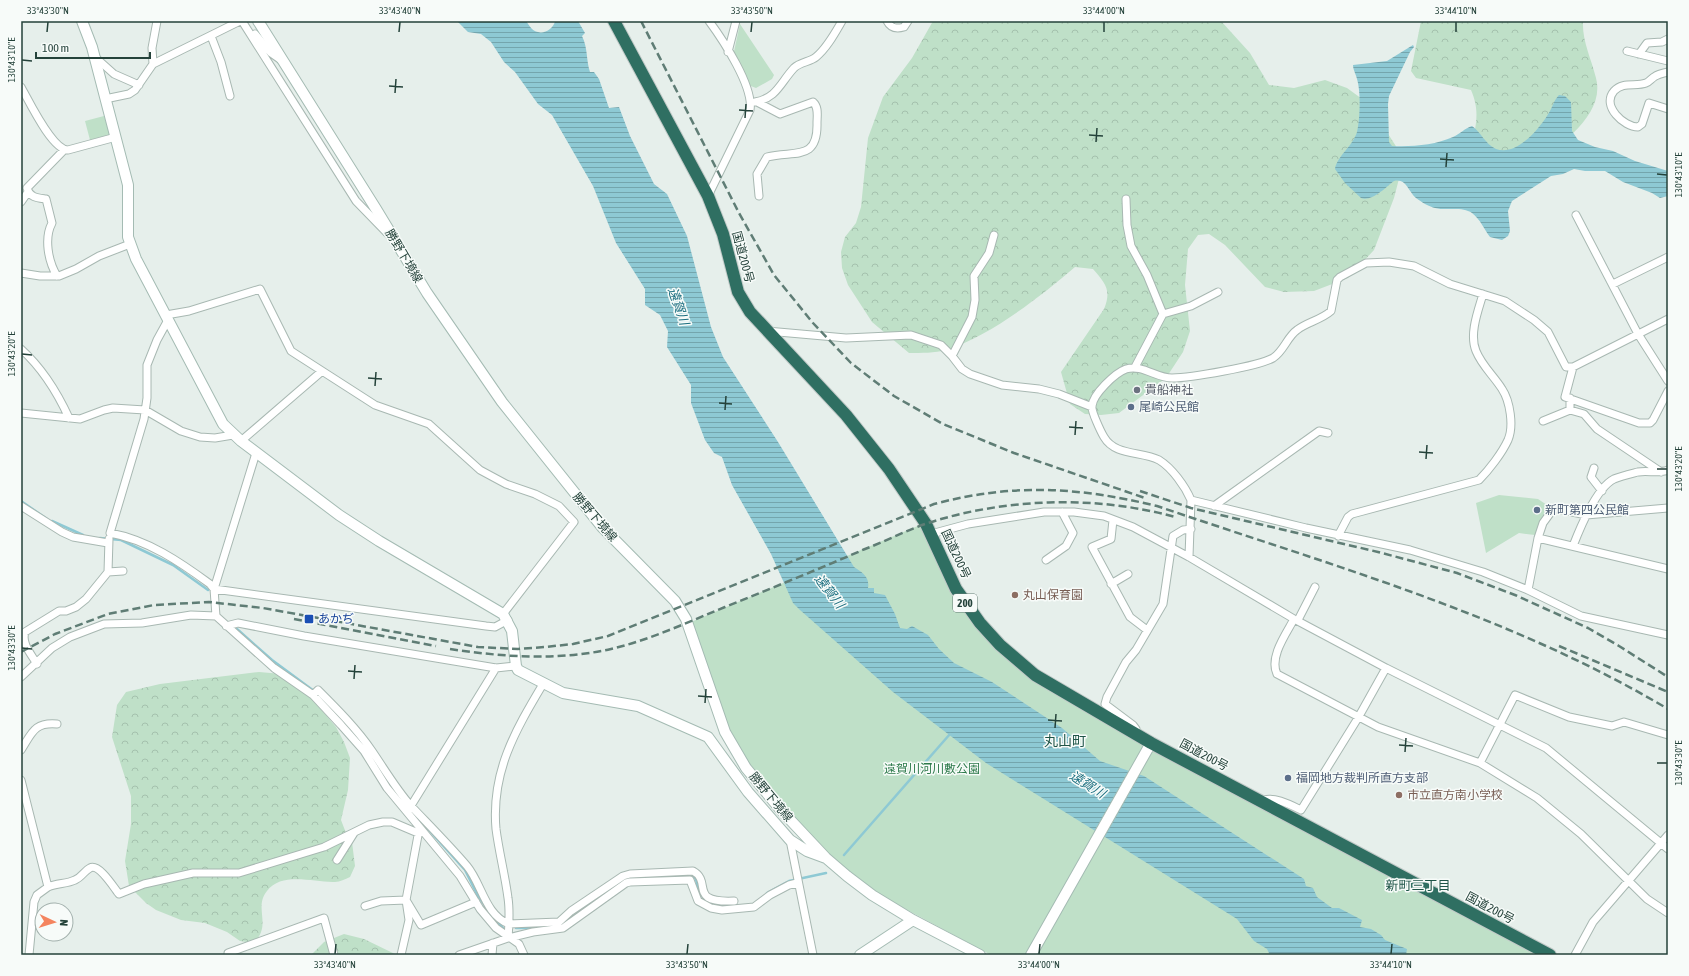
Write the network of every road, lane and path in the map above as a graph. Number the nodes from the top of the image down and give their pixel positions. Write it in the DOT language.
graph roads {
  1 [pos="82,21"];
  2 [pos="157,21"];
  3 [pos="258,21"];
  4 [pos="614,21"];
  5 [pos="709,21"];
  6 [pos="736,21"];
  7 [pos="842,21"];
  8 [pos="887,21"];
  9 [pos="908,21"];
  10 [pos="243,23"];
  11 [pos="211,36"];
  12 [pos="1668,39"];
  13 [pos="1627,51"];
  14 [pos="728,52"];
  15 [pos="1639,54"];
  16 [pos="95,56"];
  17 [pos="283,61"];
  18 [pos="1668,61"];
  19 [pos="153,64"];
  20 [pos="1668,72"];
  21 [pos="139,85"];
  22 [pos="21,88"];
  23 [pos="230,96"];
  24 [pos="105,99"];
  25 [pos="754,102"];
  26 [pos="1668,109"];
  27 [pos="116,137"];
  28 [pos="64,150"];
  29 [pos="28,192"];
  30 [pos="708,196"];
  31 [pos="759,196"];
  32 [pos="1126,199"];
  33 [pos="21,202"];
  34 [pos="1576,215"];
  35 [pos="994,235"];
  36 [pos="394,240"];
  37 [pos="130,244"];
  38 [pos="1668,257"];
  39 [pos="21,273"];
  40 [pos="57,276"];
  41 [pos="1613,284"];
  42 [pos="1218,292"];
  43 [pos="1483,294"];
  44 [pos="1163,314"];
  45 [pos="167,318"];
  46 [pos="1668,319"];
  47 [pos="767,331"];
  48 [pos="1638,334"];
  49 [pos="21,349"];
  50 [pos="952,356"];
  51 [pos="1135,367"];
  52 [pos="1573,367"];
  53 [pos="321,372"];
  54 [pos="1668,381"];
  55 [pos="1668,391"];
  56 [pos="1570,398"];
  57 [pos="1092,407"];
  58 [pos="145,410"];
  59 [pos="1570,410"];
  60 [pos="21,413"];
  61 [pos="69,418"];
  62 [pos="1542,421"];
  63 [pos="1328,432"];
  64 [pos="237,438"];
  65 [pos="256,453"];
  66 [pos="1594,468"];
  67 [pos="1665,471"];
  68 [pos="1602,491"];
  69 [pos="1191,500"];
  70 [pos="21,506"];
  71 [pos="1214,506"];
  72 [pos="1668,508"];
  73 [pos="1062,512"];
  74 [pos="1586,516"];
  75 [pos="1113,520"];
  76 [pos="1191,529"];
  77 [pos="931,534"];
  78 [pos="1338,536"];
  79 [pos="1538,538"];
  80 [pos="109,539"];
  81 [pos="1573,546"];
  82 [pos="1171,548"];
  83 [pos="1189,557"];
  84 [pos="1046,560"];
  85 [pos="1668,569"];
  86 [pos="123,571"];
  87 [pos="108,572"];
  88 [pos="1128,574"];
  89 [pos="1111,584"];
  90 [pos="1315,586"];
  91 [pos="214,588"];
  92 [pos="1528,590"];
  93 [pos="216,616"];
  94 [pos="505,617"];
  95 [pos="1296,619"];
  96 [pos="226,626"];
  97 [pos="1146,630"];
  98 [pos="1668,636"];
  99 [pos="37,664"];
  100 [pos="516,666"];
  101 [pos="496,668"];
  102 [pos="1386,668"];
  103 [pos="21,677"];
  104 [pos="543,684"];
  105 [pos="1358,718"];
  106 [pos="57,724"];
  107 [pos="1500,724"];
  108 [pos="1135,734"];
  109 [pos="1668,736"];
  110 [pos="1149,745"];
  111 [pos="21,750"];
  112 [pos="1480,763"];
  113 [pos="21,780"];
  114 [pos="1261,802"];
  115 [pos="410,809"];
  116 [pos="419,830"];
  117 [pos="356,832"];
  118 [pos="1668,835"];
  119 [pos="790,840"];
  120 [pos="1662,843"];
  121 [pos="1668,849"];
  122 [pos="826,858"];
  123 [pos="337,860"];
  124 [pos="797,880"];
  125 [pos="1628,882"];
  126 [pos="48,887"];
  127 [pos="406,900"];
  128 [pos="734,901"];
  129 [pos="476,902"];
  130 [pos="365,906"];
  131 [pos="722,906"];
  132 [pos="1668,913"];
  133 [pos="913,920"];
  134 [pos="509,924"];
  135 [pos="508,938"];
  136 [pos="493,943"];
  137 [pos="29,955"];
  138 [pos="228,955"];
  139 [pos="334,955"];
  140 [pos="401,955"];
  141 [pos="459,955"];
  142 [pos="492,955"];
  143 [pos="524,955"];
  144 [pos="813,955"];
  145 [pos="860,955"];
  146 [pos="980,955"];
  147 [pos="1031,955"];
  148 [pos="1550,955"];
  149 [pos="1575,955"];
  1 -- 16 [label="street"];
  2 -- 19 [label="street"];
  3 -- 17 [label="street, 勝野下境線"];
  4 -- 30 [label="highway, 国道200号 / 200"];
  5 -- 14 [label="street"];
  6 -- 14 [label="street"];
  7 -- 25 [label="street"];
  8 -- 9 [label="street"];
  10 -- 11 [label="street"];
  10 -- 17 [label="street"];
  10 -- 36 [label="street"];
  11 -- 19 [label="street"];
  11 -- 23 [label="street"];
  12 -- 15 [label="street"];
  13 -- 15 [label="street"];
  14 -- 25 [label="street"];
  15 -- 18 [label="street"];
  16 -- 21 [label="street"];
  16 -- 24 [label="street"];
  17 -- 36 [label="street, 勝野下境線"];
  19 -- 21 [label="street"];
  20 -- 26 [label="street"];
  21 -- 24 [label="street"];
  22 -- 28 [label="street"];
  24 -- 27 [label="street"];
  25 -- 30 [label="street"];
  25 -- 31 [label="street"];
  27 -- 28 [label="street"];
  27 -- 37 [label="street"];
  28 -- 29 [label="street"];
  29 -- 33 [label="street"];
  29 -- 40 [label="street"];
  30 -- 47 [label="highway, 国道200号 / 200"];
  32 -- 44 [label="street"];
  34 -- 41 [label="street"];
  35 -- 50 [label="street"];
  36 -- 122 [label="street, 勝野下境線"];
  37 -- 40 [label="street"];
  37 -- 45 [label="street"];
  38 -- 41 [label="street"];
  39 -- 40 [label="street"];
  41 -- 48 [label="street"];
  42 -- 44 [label="street"];
  43 -- 51 [label="street"];
  43 -- 52 [label="street"];
  43 -- 78 [label="street"];
  44 -- 51 [label="street"];
  45 -- 53 [label="street"];
  45 -- 58 [label="street"];
  45 -- 64 [label="street"];
  46 -- 48 [label="street"];
  47 -- 50 [label="street"];
  47 -- 77 [label="highway, 国道200号 / 200"];
  48 -- 52 [label="street"];
  48 -- 54 [label="street"];
  49 -- 61 [label="street"];
  50 -- 57 [label="street"];
  51 -- 57 [label="street"];
  52 -- 56 [label="street"];
  53 -- 64 [label="street"];
  53 -- 94 [label="street"];
  55 -- 56 [label="street"];
  56 -- 59 [label="street"];
  57 -- 69 [label="street"];
  58 -- 61 [label="street"];
  58 -- 64 [label="street"];
  58 -- 80 [label="street"];
  59 -- 62 [label="street"];
  59 -- 67 [label="street"];
  60 -- 61 [label="street"];
  63 -- 71 [label="street"];
  64 -- 65 [label="street"];
  65 -- 91 [label="street"];
  65 -- 94 [label="street"];
  66 -- 68 [label="street"];
  67 -- 68 [label="street"];
  68 -- 74 [label="street"];
  69 -- 71 [label="street"];
  69 -- 76 [label="street"];
  70 -- 80 [label="street"];
  71 -- 78 [label="street"];
  72 -- 74 [label="street"];
  73 -- 75 [label="street"];
  73 -- 77 [label="street"];
  73 -- 84 [label="street"];
  74 -- 79 [label="street"];
  74 -- 81 [label="street"];
  75 -- 82 [label="street"];
  75 -- 89 [label="street"];
  76 -- 82 [label="street"];
  76 -- 83 [label="street"];
  77 -- 108 [label="highway, 国道200号 / 200"];
  78 -- 92 [label="street"];
  79 -- 81 [label="street"];
  79 -- 92 [label="street"];
  80 -- 87 [label="street"];
  80 -- 91 [label="street"];
  81 -- 85 [label="street"];
  82 -- 83 [label="street"];
  82 -- 97 [label="street"];
  83 -- 95 [label="street"];
  86 -- 87 [label="street"];
  87 -- 99 [label="street"];
  88 -- 89 [label="street"];
  89 -- 97 [label="street"];
  90 -- 95 [label="street"];
  91 -- 93 [label="street"];
  91 -- 94 [label="street"];
  92 -- 98 [label="street"];
  93 -- 96 [label="street"];
  93 -- 99 [label="street"];
  94 -- 100 [label="street"];
  95 -- 102 [label="street"];
  95 -- 105 [label="street"];
  96 -- 101 [label="street"];
  96 -- 115 [label="street"];
  97 -- 108 [label="street"];
  99 -- 103 [label="street"];
  100 -- 101 [label="street"];
  100 -- 104 [label="street"];
  101 -- 115 [label="street"];
  102 -- 105 [label="street"];
  102 -- 107 [label="street"];
  104 -- 119 [label="street"];
  104 -- 134 [label="street"];
  105 -- 112 [label="street"];
  105 -- 114 [label="street"];
  106 -- 111 [label="street"];
  107 -- 109 [label="street"];
  107 -- 112 [label="street"];
  107 -- 120 [label="street"];
  108 -- 110 [label="highway, 国道200号 / 200"];
  110 -- 114 [label="highway, 国道200号 / 200"];
  110 -- 147 [label="street"];
  112 -- 125 [label="street"];
  113 -- 126 [label="street"];
  114 -- 148 [label="highway, 国道200号 / 200"];
  115 -- 116 [label="street"];
  115 -- 134 [label="street"];
  116 -- 117 [label="street"];
  116 -- 127 [label="street"];
  116 -- 129 [label="street"];
  117 -- 123 [label="street"];
  117 -- 126 [label="street"];
  118 -- 120 [label="street"];
  119 -- 122 [label="street"];
  119 -- 124 [label="street"];
  120 -- 121 [label="street"];
  120 -- 125 [label="street"];
  122 -- 133 [label="street, 勝野下境線"];
  124 -- 131 [label="street"];
  124 -- 144 [label="street"];
  125 -- 132 [label="street"];
  125 -- 149 [label="street"];
  126 -- 137 [label="street"];
  127 -- 129 [label="street"];
  127 -- 130 [label="street"];
  127 -- 140 [label="street"];
  128 -- 131 [label="street"];
  129 -- 135 [label="street"];
  131 -- 134 [label="street"];
  131 -- 135 [label="street"];
  133 -- 145 [label="street"];
  133 -- 146 [label="street, 勝野下境線"];
  134 -- 135 [label="street"];
  135 -- 136 [label="street"];
  135 -- 143 [label="street"];
  136 -- 141 [label="street"];
  136 -- 142 [label="street"];
  138 -- 139 [label="street"];
}
